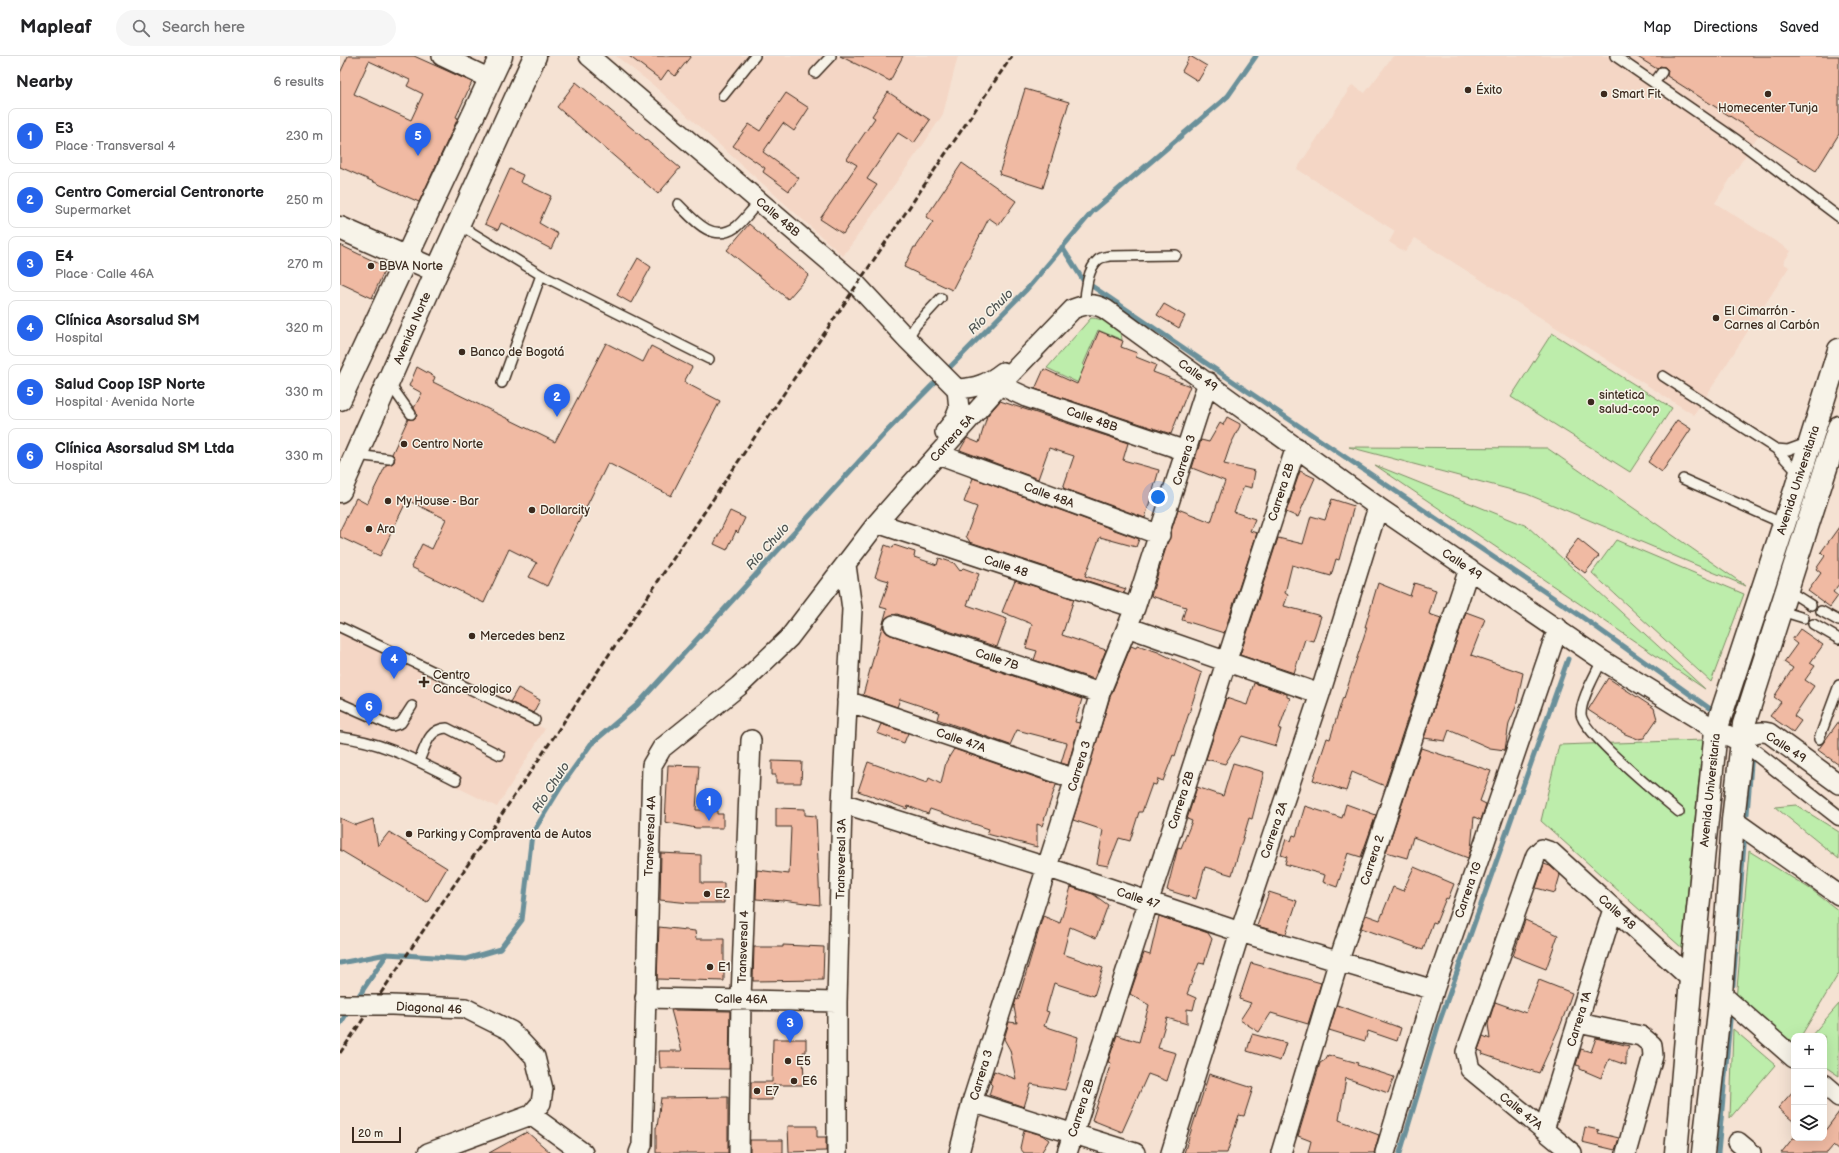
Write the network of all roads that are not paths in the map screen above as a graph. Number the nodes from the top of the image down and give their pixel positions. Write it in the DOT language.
graph roads {
  1 [pos="442,56"];
  2 [pos="501,56"];
  3 [pos="535,56"];
  4 [pos="589,56"];
  5 [pos="755,56"];
  6 [pos="831,56"];
  7 [pos="1614,56"];
  8 [pos="1662,72"];
  9 [pos="815,73"];
  10 [pos="490,79"];
  11 [pos="1654,83"];
  12 [pos="723,96"];
  13 [pos="760,202"];
  14 [pos="678,204"];
  15 [pos="1835,209"];
  16 [pos="1839,217"];
  17 [pos="458,224"];
  18 [pos="340,228"];
  19 [pos="1176,255"];
  20 [pos="407,258"];
  21 [pos="437,271"];
  22 [pos="541,275"];
  23 [pos="941,298"];
  24 [pos="1084,302"];
  25 [pos="912,345"];
  26 [pos="1839,350"];
  27 [pos="709,359"];
  28 [pos="1663,376"];
  29 [pos="1208,382"];
  30 [pos="502,383"];
  31 [pos="389,384"];
  32 [pos="1000,385"];
  33 [pos="957,389"];
  34 [pos="340,399"];
  35 [pos="411,414"];
  36 [pos="1839,427"];
  37 [pos="1812,439"];
  38 [pos="1296,447"];
  39 [pos="1776,449"];
  40 [pos="1186,451"];
  41 [pos="938,454"];
  42 [pos="356,455"];
  43 [pos="389,459"];
  44 [pos="1800,475"];
  45 [pos="1683,479"];
  46 [pos="905,491"];
  47 [pos="340,492"];
  48 [pos="1378,507"];
  49 [pos="877,523"];
  50 [pos="1784,524"];
  51 [pos="1160,535"];
  52 [pos="846,565"];
  53 [pos="1469,569"];
  54 [pos="1787,586"];
  55 [pos="826,592"];
  56 [pos="1812,605"];
  57 [pos="1135,608"];
  58 [pos="1821,610"];
  59 [pos="1779,611"];
  60 [pos="1804,618"];
  61 [pos="1839,621"];
  62 [pos="1813,624"];
  63 [pos="894,625"];
  64 [pos="340,627"];
  65 [pos="1127,627"];
  66 [pos="1558,628"];
  67 [pos="1839,639"];
  68 [pos="1602,660"];
  69 [pos="1225,662"];
  70 [pos="1839,685"];
  71 [pos="1100,693"];
  72 [pos="1320,694"];
  73 [pos="847,701"];
  74 [pos="340,703"];
  75 [pos="1836,705"];
  76 [pos="412,706"];
  77 [pos="535,720"];
  78 [pos="1716,730"];
  79 [pos="340,737"];
  80 [pos="1819,739"];
  81 [pos="751,740"];
  82 [pos="1742,742"];
  83 [pos="500,755"];
  84 [pos="419,761"];
  85 [pos="1075,779"];
  86 [pos="456,780"];
  87 [pos="1839,784"];
  88 [pos="842,803"];
  89 [pos="1679,812"];
  90 [pos="1839,818"];
  91 [pos="1733,820"];
  92 [pos="1046,867"];
  93 [pos="1839,895"];
  94 [pos="1149,901"];
  95 [pos="1613,909"];
  96 [pos="1240,932"];
  97 [pos="1339,960"];
  98 [pos="1691,979"];
  99 [pos="1434,990"];
  100 [pos="1721,994"];
  101 [pos="645,998"];
  102 [pos="741,998"];
  103 [pos="837,1002"];
  104 [pos="340,1005"];
  105 [pos="1578,1022"];
  106 [pos="1791,1055"];
  107 [pos="1470,1070"];
  108 [pos="1827,1087"];
  109 [pos="1839,1097"];
  110 [pos="972,1102"];
  111 [pos="531,1115"];
  112 [pos="1544,1130"];
  113 [pos="1072,1134"];
  114 [pos="1392,1150"];
  115 [pos="428,1153"];
  116 [pos="583,1153"];
  117 [pos="639,1153"];
  118 [pos="739,1153"];
  119 [pos="837,1153"];
  120 [pos="959,1153"];
  121 [pos="1067,1153"];
  122 [pos="1135,1153"];
  123 [pos="1171,1153"];
  124 [pos="1281,1153"];
  125 [pos="1572,1153"];
  126 [pos="1626,1153"];
  127 [pos="1676,1153"];
  128 [pos="1703,1153"];
  1 -- 10 [label="street"];
  2 -- 10 [label="main road"];
  3 -- 17 [label="main road, Avenida Norte"];
  4 -- 13 [label="street, Calle 48B"];
  5 -- 12 [label="lane"];
  6 -- 9 [label="lane"];
  7 -- 11 [label="lane"];
  8 -- 11 [label="lane"];
  10 -- 20 [label="main road"];
  11 -- 15 [label="lane"];
  13 -- 14 [label="lane"];
  13 -- 25 [label="street, Calle 48B"];
  15 -- 16 [label="lane"];
  17 -- 21 [label="main road, Avenida Norte"];
  17 -- 22 [label="lane"];
  18 -- 20 [label="main road"];
  19 -- 24 [label="lane"];
  20 -- 21 [label="main road"];
  20 -- 34 [label="main road"];
  21 -- 31 [label="main road, Avenida Norte"];
  22 -- 27 [label="lane"];
  22 -- 30 [label="lane"];
  23 -- 25 [label="lane"];
  24 -- 29 [label="street, Calle 49"];
  24 -- 32 [label="street, Carrera 5A"];
  24 -- 33 [label="street"];
  25 -- 33 [label="street, Calle 48B"];
  26 -- 37 [label="main road, Avenida Universitaria"];
  28 -- 39 [label="lane"];
  29 -- 38 [label="street, Calle 49"];
  29 -- 40 [label="street, Carrera 3"];
  31 -- 35 [label="lane"];
  31 -- 42 [label="main road, Avenida Norte"];
  32 -- 40 [label="street, Calle 48B"];
  32 -- 41 [label="street, Carrera 5A"];
  33 -- 46 [label="street"];
  36 -- 54 [label="main road, Avenida Universitaria"];
  37 -- 39 [label="lane"];
  37 -- 44 [label="main road, Avenida Universitaria"];
  38 -- 48 [label="street, Calle 49"];
  38 -- 69 [label="street, Carrera 2B"];
  39 -- 44 [label="lane"];
  40 -- 51 [label="street, Carrera 3"];
  41 -- 46 [label="street, Carrera 5A"];
  41 -- 51 [label="street, Calle 48A"];
  42 -- 43 [label="lane"];
  42 -- 47 [label="main road, Avenida Norte"];
  44 -- 50 [label="main road, Avenida Universitaria"];
  45 -- 50 [label="lane"];
  46 -- 49 [label="street, Carrera 5A"];
  48 -- 53 [label="street, Calle 49"];
  48 -- 72 [label="street, Carrera 2A"];
  49 -- 52 [label="street, Carrera 5A"];
  49 -- 57 [label="street, Calle 48"];
  50 -- 78 [label="main road, Avenida Universitaria"];
  51 -- 57 [label="street, Carrera 3"];
  52 -- 55 [label="street, Carrera 5A"];
  52 -- 73 [label="street, Transversal 3A"];
  53 -- 66 [label="street, Calle 49"];
  53 -- 97 [label="street, Carrera 2"];
  54 -- 56 [label="lane"];
  54 -- 59 [label="main road, Avenida Universitaria"];
  55 -- 101 [label="street, Transversal 4A"];
  57 -- 65 [label="street, Carrera 3"];
  58 -- 61 [label="lane"];
  59 -- 60 [label="lane"];
  59 -- 82 [label="main road, Avenida Universitaria"];
  62 -- 67 [label="lane"];
  63 -- 71 [label="street, Calle 7B"];
  64 -- 77 [label="lane"];
  65 -- 69 [label="street"];
  65 -- 71 [label="street, Carrera 3"];
  66 -- 68 [label="street, Calle 49"];
  66 -- 99 [label="street, Carrera 1G"];
  68 -- 78 [label="street, Calle 49"];
  68 -- 89 [label="lane"];
  69 -- 72 [label="street"];
  69 -- 94 [label="street, Carrera 2B"];
  70 -- 75 [label="lane"];
  71 -- 85 [label="street, Carrera 3"];
  72 -- 96 [label="street, Carrera 2A"];
  73 -- 85 [label="street, Calle 47A"];
  73 -- 88 [label="street, Transversal 3A"];
  74 -- 76 [label="lane"];
  75 -- 80 [label="lane"];
  78 -- 82 [label="street, Calle 49"];
  78 -- 98 [label="main road, Avenida Universitaria"];
  79 -- 84 [label="lane"];
  81 -- 102 [label="street, Transversal 4"];
  82 -- 87 [label="street, Calle 49"];
  82 -- 90 [label="street"];
  82 -- 91 [label="main road, Avenida Universitaria"];
  83 -- 84 [label="lane"];
  84 -- 86 [label="lane"];
  85 -- 92 [label="street, Carrera 3"];
  88 -- 92 [label="street, Calle 47"];
  88 -- 103 [label="street, Transversal 3A"];
  91 -- 93 [label="street"];
  91 -- 100 [label="main road, Avenida Universitaria"];
  92 -- 94 [label="street, Calle 47"];
  92 -- 110 [label="street, Carrera 3"];
  94 -- 96 [label="street, Calle 47"];
  94 -- 113 [label="street, Carrera 2B"];
  95 -- 98 [label="street, Calle 48"];
  95 -- 105 [label="street, Carrera 1A"];
  95 -- 107 [label="street, Calle 48"];
  96 -- 97 [label="street, Calle 47"];
  96 -- 123 [label="street, Carrera 2A"];
  97 -- 99 [label="street, Calle 47"];
  97 -- 124 [label="street, Carrera 2"];
  98 -- 127 [label="main road, Avenida Universitaria"];
  99 -- 114 [label="street, Carrera 1G"];
  100 -- 106 [label="street"];
  100 -- 128 [label="main road, Avenida Universitaria"];
  101 -- 102 [label="street, Calle 46A"];
  101 -- 117 [label="street, Transversal 4A"];
  102 -- 103 [label="street, Calle 46A"];
  102 -- 118 [label="street, Transversal 4"];
  103 -- 119 [label="street, Transversal 3A"];
  104 -- 111 [label="street, Diagonal 46, bridge"];
  105 -- 112 [label="street, Carrera 1A"];
  105 -- 126 [label="street"];
  107 -- 112 [label="street, Calle 47A"];
  108 -- 109 [label="street"];
  110 -- 113 [label="street"];
  110 -- 120 [label="street, Carrera 3"];
  111 -- 115 [label="street"];
  111 -- 116 [label="street"];
  112 -- 125 [label="street, Calle 47A"];
  113 -- 121 [label="street, Carrera 2B"];
  113 -- 122 [label="street"];
}
